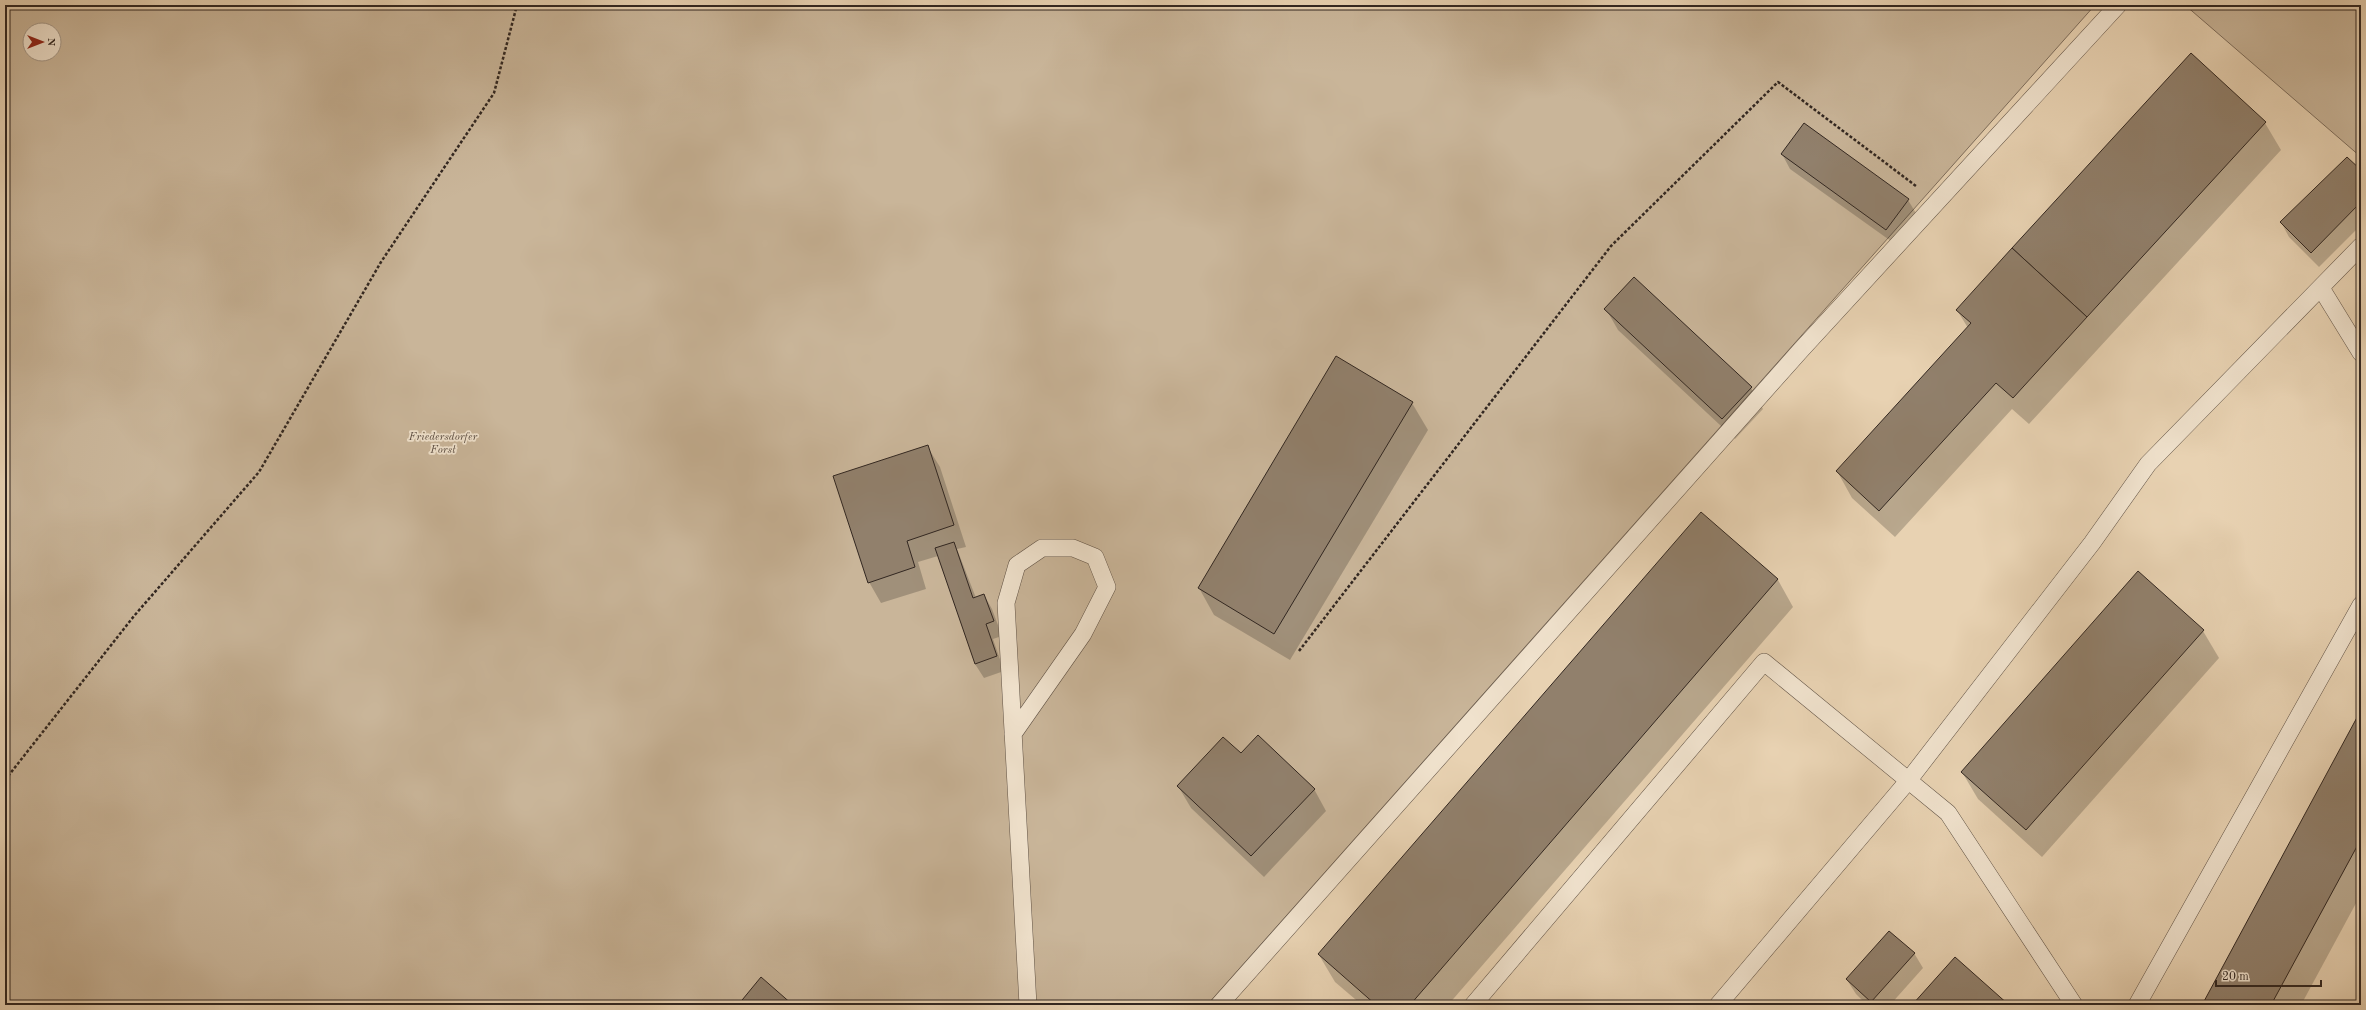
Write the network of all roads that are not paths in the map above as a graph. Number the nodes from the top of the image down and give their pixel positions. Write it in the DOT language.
graph roads {
  1 [pos="2118,5"];
  2 [pos="2361,246"];
  3 [pos="2320,288"];
  4 [pos="2361,353"];
  5 [pos="2361,605"];
  6 [pos="1013,734"];
  7 [pos="1908,781"];
  8 [pos="1028,1005"];
  9 [pos="1219,1005"];
  10 [pos="1473,1005"];
  11 [pos="1718,1005"];
  12 [pos="2074,1005"];
  13 [pos="2137,1005"];
  1 -- 9 [label="lane"];
  2 -- 3 [label="lane"];
  3 -- 4 [label="lane"];
  3 -- 7 [label="lane"];
  5 -- 13 [label="lane"];
  6 -- 6 [label="lane"];
  6 -- 8 [label="lane"];
  7 -- 10 [label="lane"];
  7 -- 11 [label="lane"];
  7 -- 12 [label="lane"];
}
